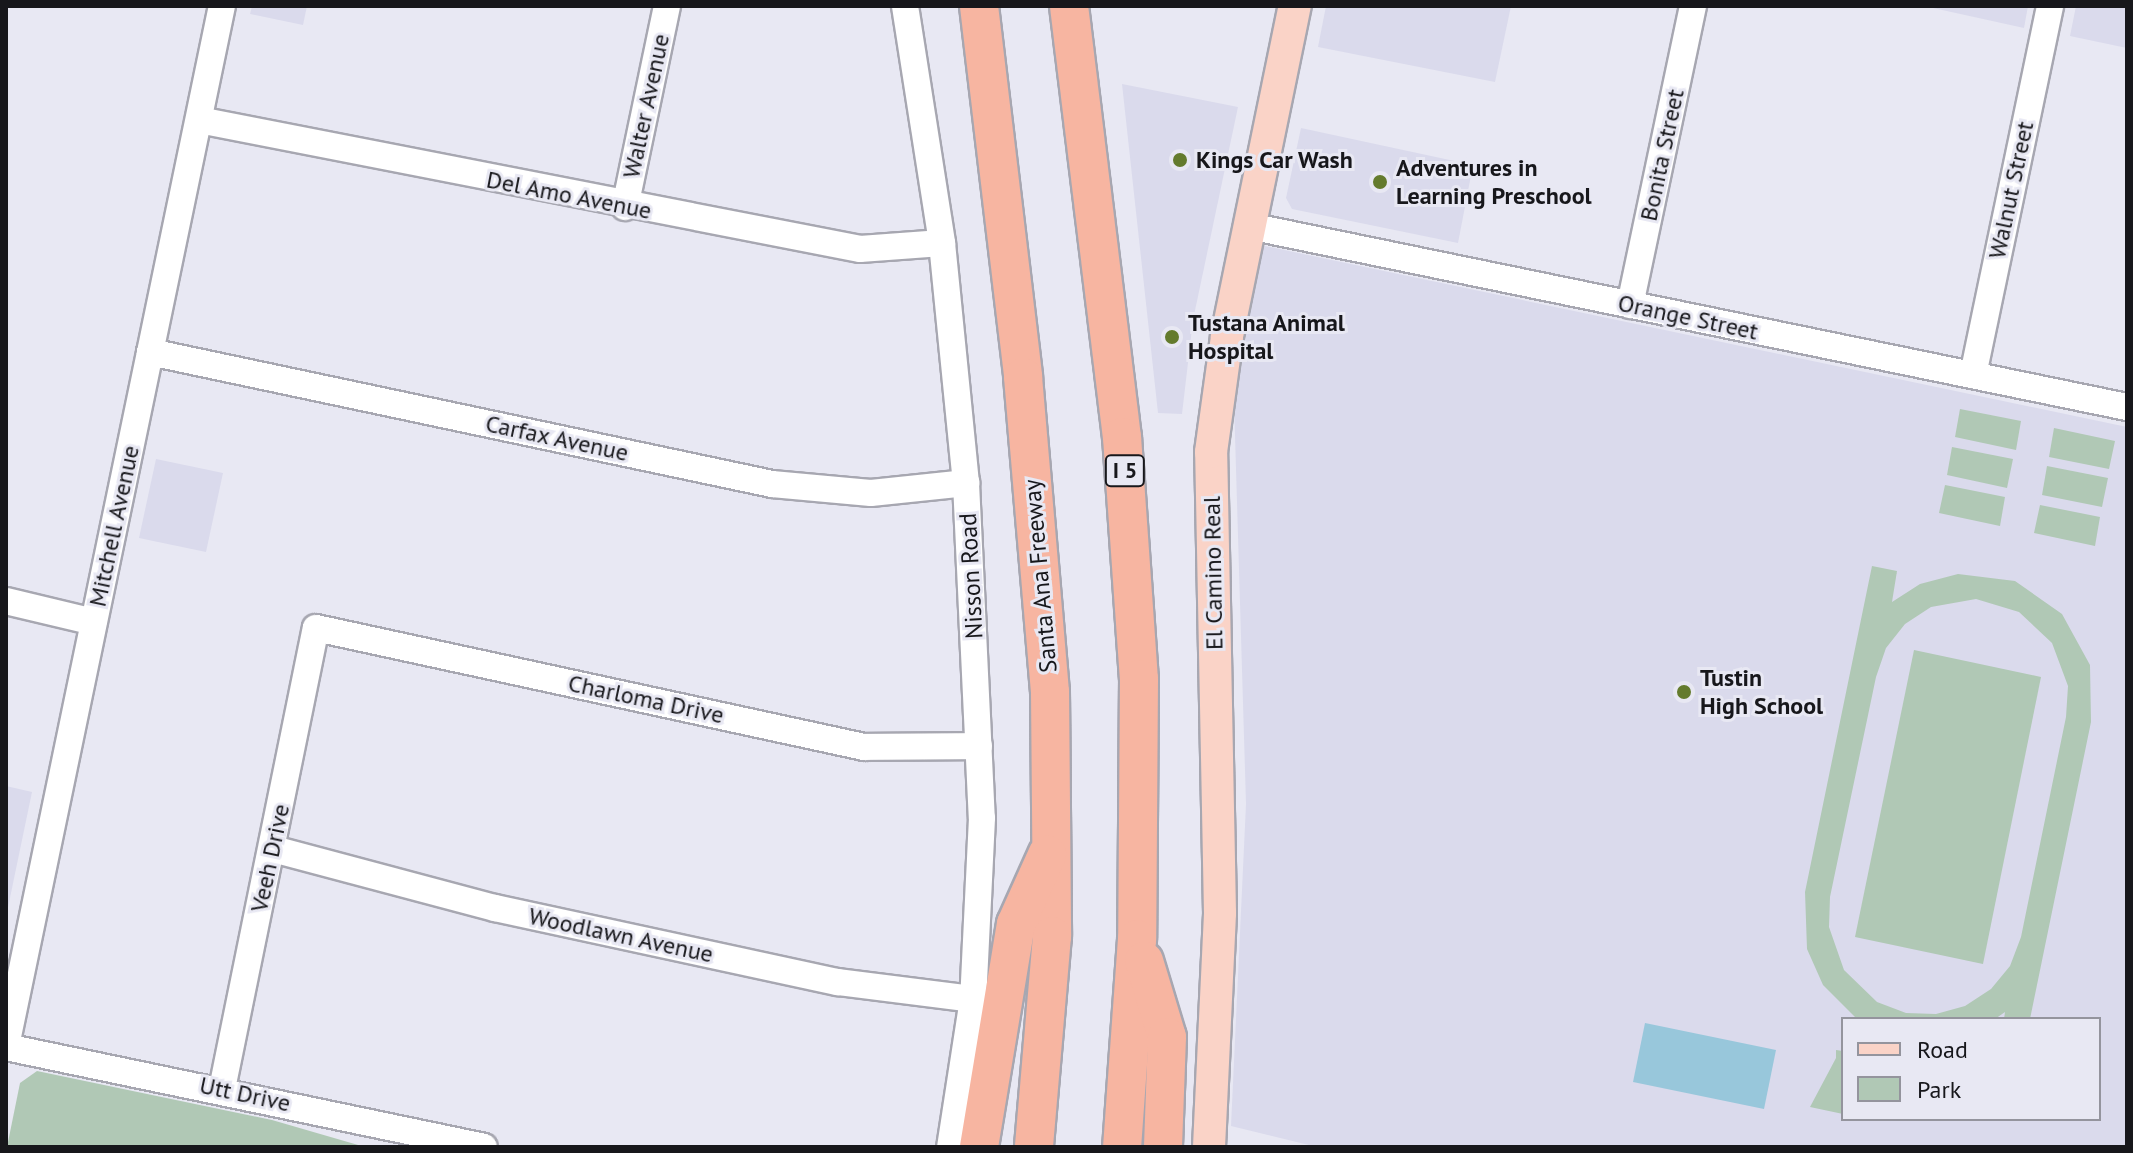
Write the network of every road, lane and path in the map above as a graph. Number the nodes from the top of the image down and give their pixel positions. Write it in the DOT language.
graph roads {
  1 [pos="222,6"];
  2 [pos="667,6"];
  3 [pos="905,6"];
  4 [pos="979,6"];
  5 [pos="1069,6"];
  6 [pos="1295,6"];
  7 [pos="1693,6"];
  8 [pos="2050,6"];
  9 [pos="199,120"];
  10 [pos="625,207"];
  11 [pos="1249,226"];
  12 [pos="942,243"];
  13 [pos="1630,305"];
  14 [pos="150,352"];
  15 [pos="1973,375"];
  16 [pos="2127,407"];
  17 [pos="966,483"];
  18 [pos="6,601"];
  19 [pos="94,622"];
  20 [pos="316,628"];
  21 [pos="979,746"];
  22 [pos="1053,841"];
  23 [pos="273,849"];
  24 [pos="1137,939"];
  25 [pos="973,999"];
  26 [pos="6,1046"];
  27 [pos="222,1089"];
  28 [pos="484,1147"];
  29 [pos="950,1147"];
  30 [pos="979,1147"];
  31 [pos="1034,1147"];
  32 [pos="1122,1147"];
  33 [pos="1163,1147"];
  34 [pos="1209,1147"];
  1 -- 9 [label="street, Mitchell Avenue"];
  2 -- 10 [label="street, Walter Avenue"];
  3 -- 12 [label="street, Nisson Road"];
  4 -- 22 [label="highway, Santa Ana Freeway"];
  5 -- 24 [label="highway, I 5"];
  6 -- 11 [label="main road, El Camino Real"];
  7 -- 13 [label="street, Bonita Street"];
  8 -- 15 [label="street, Walnut Street"];
  9 -- 10 [label="street, Del Amo Avenue"];
  9 -- 14 [label="street, Mitchell Avenue"];
  10 -- 12 [label="street, Del Amo Avenue"];
  11 -- 13 [label="street, Orange Street"];
  11 -- 34 [label="main road, El Camino Real"];
  12 -- 17 [label="street, Nisson Road"];
  13 -- 15 [label="street, Orange Street"];
  14 -- 17 [label="street, Carfax Avenue"];
  14 -- 19 [label="street, Mitchell Avenue"];
  15 -- 16 [label="street, Orange Street"];
  17 -- 21 [label="street, Nisson Road"];
  18 -- 19 [label="street"];
  19 -- 26 [label="street, Mitchell Avenue"];
  20 -- 21 [label="street, Charloma Drive"];
  20 -- 23 [label="street, Veeh Drive"];
  21 -- 25 [label="street, Nisson Road"];
  22 -- 30 [label="highway"];
  22 -- 31 [label="highway, Santa Ana Freeway"];
  23 -- 25 [label="street, Woodlawn Avenue"];
  23 -- 27 [label="street, Veeh Drive"];
  24 -- 32 [label="highway, I 5"];
  24 -- 33 [label="highway"];
  25 -- 29 [label="street, Nisson Road"];
  26 -- 27 [label="street, Utt Drive"];
  27 -- 28 [label="street, Utt Drive"];
}
